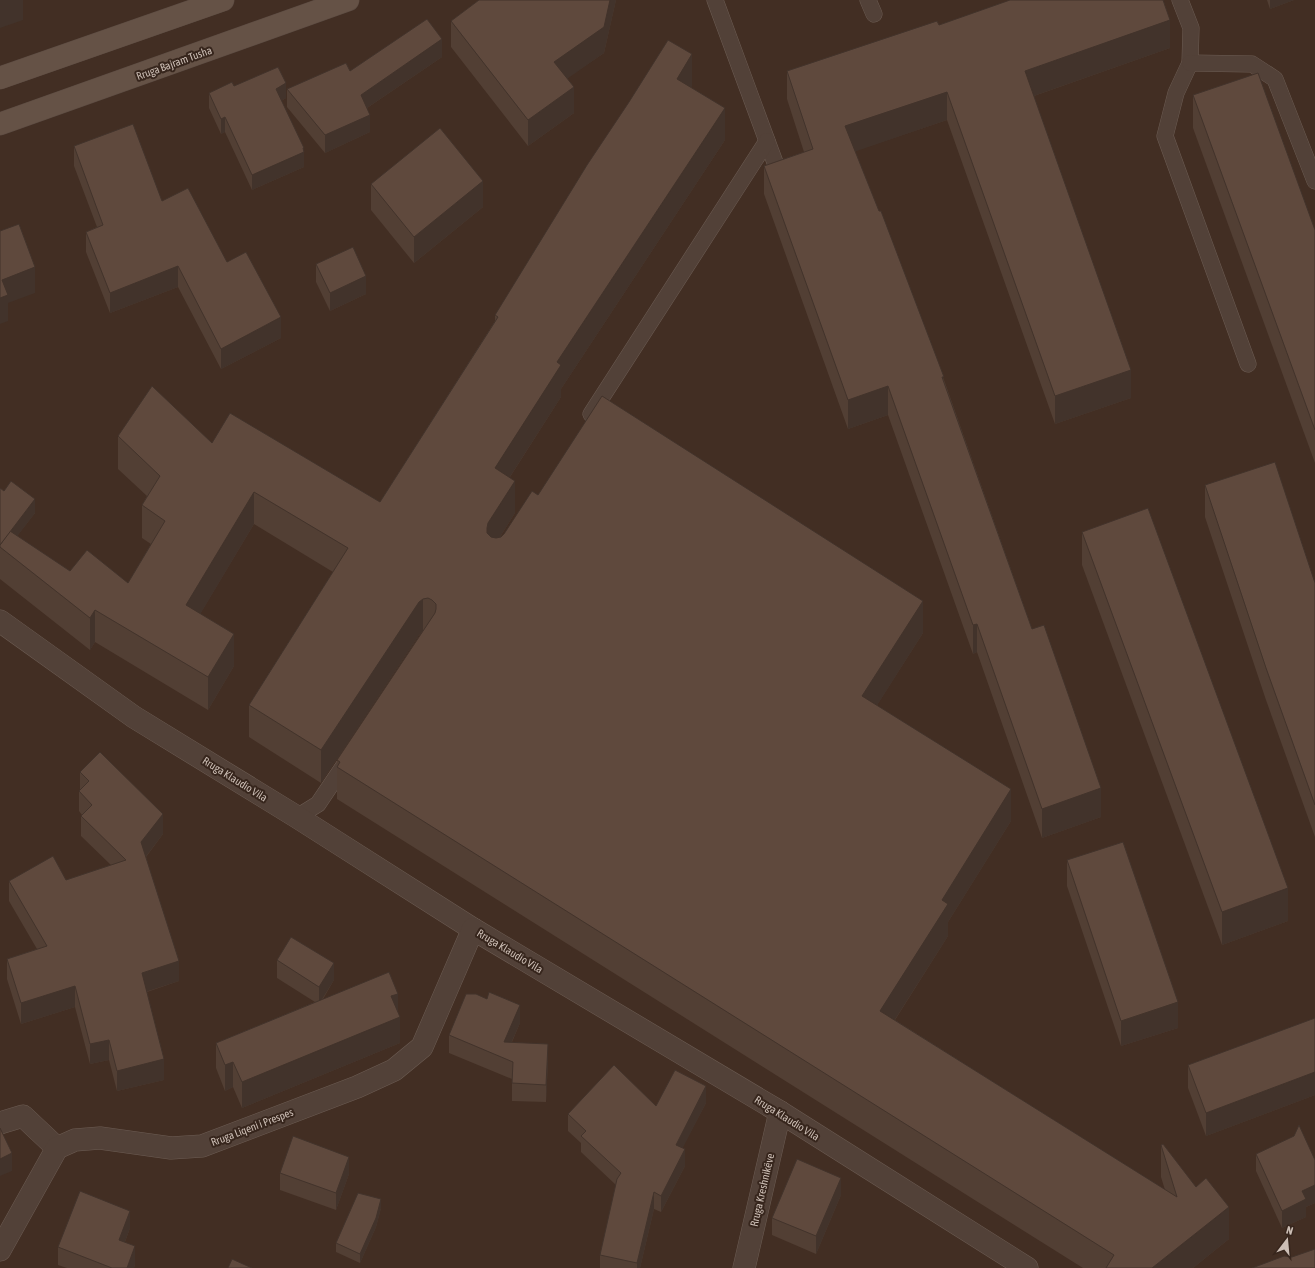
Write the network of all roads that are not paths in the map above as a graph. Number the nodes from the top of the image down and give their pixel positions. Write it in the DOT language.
graph roads {
  1 [pos="223,0"];
  2 [pos="348,0"];
  3 [pos="715,0"];
  4 [pos="1180,0"];
  5 [pos="1190,63"];
  6 [pos="0,78"];
  7 [pos="0,124"];
  8 [pos="767,141"];
  9 [pos="780,176"];
  10 [pos="1315,181"];
  11 [pos="1248,364"];
  12 [pos="582,428"];
  13 [pos="0,621"];
  14 [pos="357,745"];
  15 [pos="297,817"];
  16 [pos="473,929"];
  17 [pos="780,1112"];
  18 [pos="0,1124"];
  19 [pos="57,1148"];
  20 [pos="0,1250"];
  21 [pos="744,1268"];
  22 [pos="1028,1268"];
  1 -- 6 [label="main road"];
  2 -- 7 [label="main road, Rruga Bajram Tusha"];
  3 -- 8 [label="lane"];
  4 -- 5 [label="lane"];
  5 -- 10 [label="lane"];
  5 -- 11 [label="lane"];
  8 -- 9 [label="lane"];
  8 -- 12 [label="lane"];
  13 -- 15 [label="street, Rruga Klaudio Vila"];
  14 -- 15 [label="lane"];
  15 -- 16 [label="street, Rruga Klaudio Vila"];
  16 -- 17 [label="street, Rruga Klaudio Vila"];
  16 -- 19 [label="street, Rruga Liqeni i Prespes"];
  17 -- 21 [label="street, Rruga Kreshnikëve"];
  17 -- 22 [label="street, Rruga Klaudio Vila"];
  18 -- 19 [label="street"];
  19 -- 20 [label="street"];
}
